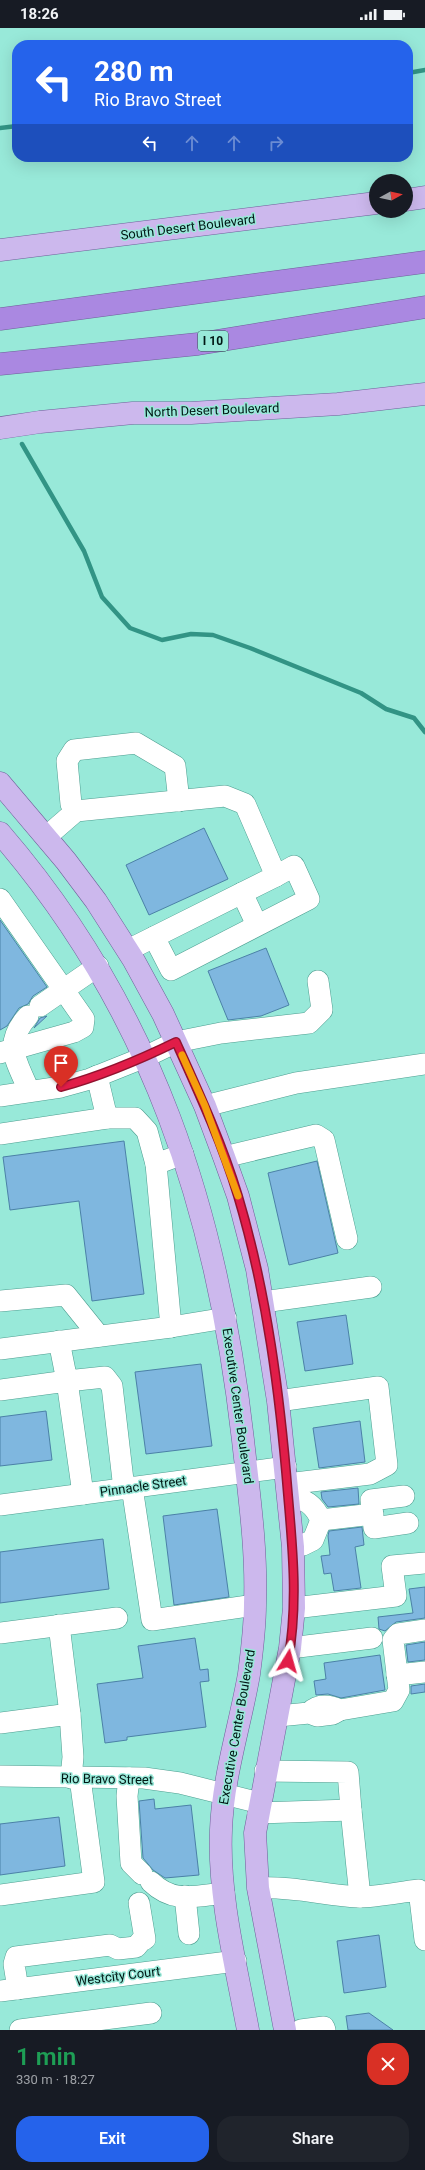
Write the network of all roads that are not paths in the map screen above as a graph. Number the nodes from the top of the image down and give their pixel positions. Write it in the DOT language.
graph roads {
  1 [pos="425,197"];
  2 [pos="413,199"];
  3 [pos="369,204"];
  4 [pos="0,250"];
  5 [pos="425,262"];
  6 [pos="425,307"];
  7 [pos="0,319"];
  8 [pos="0,364"];
  9 [pos="425,394"];
  10 [pos="0,428"];
  11 [pos="0,783"];
  12 [pos="179,801"];
  13 [pos="76,811"];
  14 [pos="28,815"];
  15 [pos="2,834"];
  16 [pos="46,837"];
  17 [pos="276,876"];
  18 [pos="242,893"];
  19 [pos="0,899"];
  20 [pos="257,925"];
  21 [pos="154,937"];
  22 [pos="128,950"];
  23 [pos="98,966"];
  24 [pos="318,982"];
  25 [pos="64,991"];
  26 [pos="176,1042"];
  27 [pos="6,1051"];
  28 [pos="145,1057"];
  29 [pos="425,1064"];
  30 [pos="97,1076"];
  31 [pos="29,1092"];
  32 [pos="0,1096"];
  33 [pos="205,1106"];
  34 [pos="107,1118"];
  35 [pos="0,1134"];
  36 [pos="183,1154"];
  37 [pos="224,1157"];
  38 [pos="156,1164"];
  39 [pos="347,1240"];
  40 [pos="371,1287"];
  41 [pos="0,1302"];
  42 [pos="263,1302"];
  43 [pos="226,1318"];
  44 [pos="172,1327"];
  45 [pos="99,1336"];
  46 [pos="59,1341"];
  47 [pos="0,1349"];
  48 [pos="67,1381"];
  49 [pos="0,1390"];
  50 [pos="278,1400"];
  51 [pos="247,1472"];
  52 [pos="287,1483"];
  53 [pos="128,1488"];
  54 [pos="83,1494"];
  55 [pos="404,1496"];
  56 [pos="0,1505"];
  57 [pos="373,1514"];
  58 [pos="320,1520"];
  59 [pos="408,1523"];
  60 [pos="293,1547"];
  61 [pos="425,1563"];
  62 [pos="255,1605"];
  63 [pos="294,1608"];
  64 [pos="117,1618"];
  65 [pos="59,1625"];
  66 [pos="425,1630"];
  67 [pos="0,1633"];
  68 [pos="372,1638"];
  69 [pos="290,1648"];
  70 [pos="425,1672"];
  71 [pos="397,1675"];
  72 [pos="70,1714"];
  73 [pos="278,1716"];
  74 [pos="0,1723"];
  75 [pos="266,1771"];
  76 [pos="0,1776"];
  77 [pos="76,1778"];
  78 [pos="129,1778"];
  79 [pos="224,1794"];
  80 [pos="259,1808"];
  81 [pos="351,1810"];
  82 [pos="147,1878"];
  83 [pos="258,1888"];
  84 [pos="422,1890"];
  85 [pos="224,1893"];
  86 [pos="0,1895"];
  87 [pos="185,1896"];
  88 [pos="360,1897"];
  89 [pos="139,1903"];
  90 [pos="189,1934"];
  91 [pos="143,1940"];
  92 [pos="425,1940"];
  93 [pos="236,1961"];
  94 [pos="150,1972"];
  95 [pos="9,1990"];
  96 [pos="151,2013"];
  97 [pos="108,2024"];
  98 [pos="20,2030"];
  99 [pos="248,2030"];
  100 [pos="285,2030"];
  101 [pos="301,2030"];
  102 [pos="325,2030"];
  1 -- 2 [label="main road"];
  3 -- 4 [label="main road, South Desert Boulevard"];
  5 -- 7 [label="highway"];
  6 -- 8 [label="highway, I 10"];
  9 -- 10 [label="main road, North Desert Boulevard"];
  11 -- 14 [label="main road"];
  12 -- 13 [label="street"];
  12 -- 13 [label="street"];
  12 -- 17 [label="street"];
  13 -- 16 [label="street"];
  14 -- 15 [label="main road"];
  14 -- 16 [label="main road"];
  15 -- 23 [label="main road, Executive Center Boulevard"];
  16 -- 22 [label="main road"];
  17 -- 18 [label="street"];
  17 -- 20 [label="street"];
  18 -- 20 [label="street"];
  18 -- 21 [label="street"];
  19 -- 25 [label="street"];
  20 -- 21 [label="street"];
  21 -- 22 [label="street"];
  22 -- 26 [label="main road"];
  23 -- 25 [label="street"];
  23 -- 28 [label="main road, Executive Center Boulevard"];
  24 -- 26 [label="street"];
  25 -- 27 [label="street"];
  25 -- 27 [label="street"];
  26 -- 28 [label="street"];
  26 -- 33 [label="main road"];
  27 -- 31 [label="street"];
  28 -- 30 [label="street"];
  28 -- 36 [label="main road, Executive Center Boulevard"];
  29 -- 33 [label="street"];
  30 -- 31 [label="street"];
  30 -- 34 [label="street"];
  31 -- 32 [label="street"];
  33 -- 37 [label="main road"];
  34 -- 35 [label="street"];
  34 -- 38 [label="street"];
  36 -- 38 [label="street"];
  36 -- 43 [label="main road, Executive Center Boulevard"];
  37 -- 39 [label="street"];
  37 -- 42 [label="main road"];
  38 -- 44 [label="street"];
  40 -- 42 [label="street"];
  41 -- 45 [label="street"];
  42 -- 50 [label="main road"];
  43 -- 44 [label="street"];
  43 -- 51 [label="main road, Executive Center Boulevard"];
  44 -- 45 [label="street"];
  45 -- 46 [label="street"];
  46 -- 47 [label="street"];
  46 -- 48 [label="street"];
  48 -- 49 [label="street"];
  48 -- 53 [label="street"];
  48 -- 54 [label="street"];
  50 -- 52 [label="main road"];
  50 -- 52 [label="street"];
  51 -- 52 [label="street, Pinnacle Street"];
  51 -- 53 [label="street, Pinnacle Street"];
  51 -- 62 [label="main road, Executive Center Boulevard"];
  52 -- 58 [label="street"];
  52 -- 60 [label="main road"];
  53 -- 54 [label="street, Pinnacle Street"];
  53 -- 62 [label="street"];
  54 -- 56 [label="street, Pinnacle Street"];
  55 -- 57 [label="street"];
  57 -- 58 [label="street"];
  57 -- 59 [label="street"];
  58 -- 60 [label="street"];
  60 -- 63 [label="main road"];
  61 -- 63 [label="street"];
  62 -- 79 [label="main road, Executive Center Boulevard"];
  63 -- 69 [label="main road"];
  64 -- 65 [label="street"];
  65 -- 67 [label="street"];
  65 -- 72 [label="street"];
  66 -- 71 [label="street"];
  68 -- 69 [label="street"];
  69 -- 73 [label="main road"];
  70 -- 71 [label="street"];
  71 -- 73 [label="street"];
  72 -- 74 [label="street"];
  72 -- 77 [label="street"];
  73 -- 75 [label="main road"];
  75 -- 80 [label="main road"];
  75 -- 81 [label="street"];
  76 -- 77 [label="street, Rio Bravo Street"];
  77 -- 78 [label="street, Rio Bravo Street"];
  77 -- 86 [label="street"];
  78 -- 79 [label="street, Rio Bravo Street"];
  78 -- 82 [label="street"];
  79 -- 80 [label="street, Rio Bravo Street"];
  79 -- 85 [label="main road, Executive Center Boulevard"];
  80 -- 81 [label="street, Rio Bravo Street"];
  80 -- 83 [label="main road"];
  81 -- 88 [label="street"];
  82 -- 87 [label="street"];
  82 -- 89 [label="street"];
  82 -- 89 [label="street"];
  83 -- 88 [label="street"];
  83 -- 100 [label="main road"];
  84 -- 88 [label="street"];
  84 -- 92 [label="street"];
  85 -- 87 [label="street"];
  85 -- 93 [label="main road, Executive Center Boulevard"];
  87 -- 90 [label="street"];
  89 -- 91 [label="street"];
  91 -- 94 [label="street"];
  91 -- 95 [label="street"];
  93 -- 94 [label="street, Westcity Court"];
  93 -- 99 [label="main road, Executive Center Boulevard"];
  94 -- 95 [label="street, Westcity Court"];
  96 -- 97 [label="street"];
  97 -- 98 [label="street"];
  101 -- 102 [label="street"];
}
